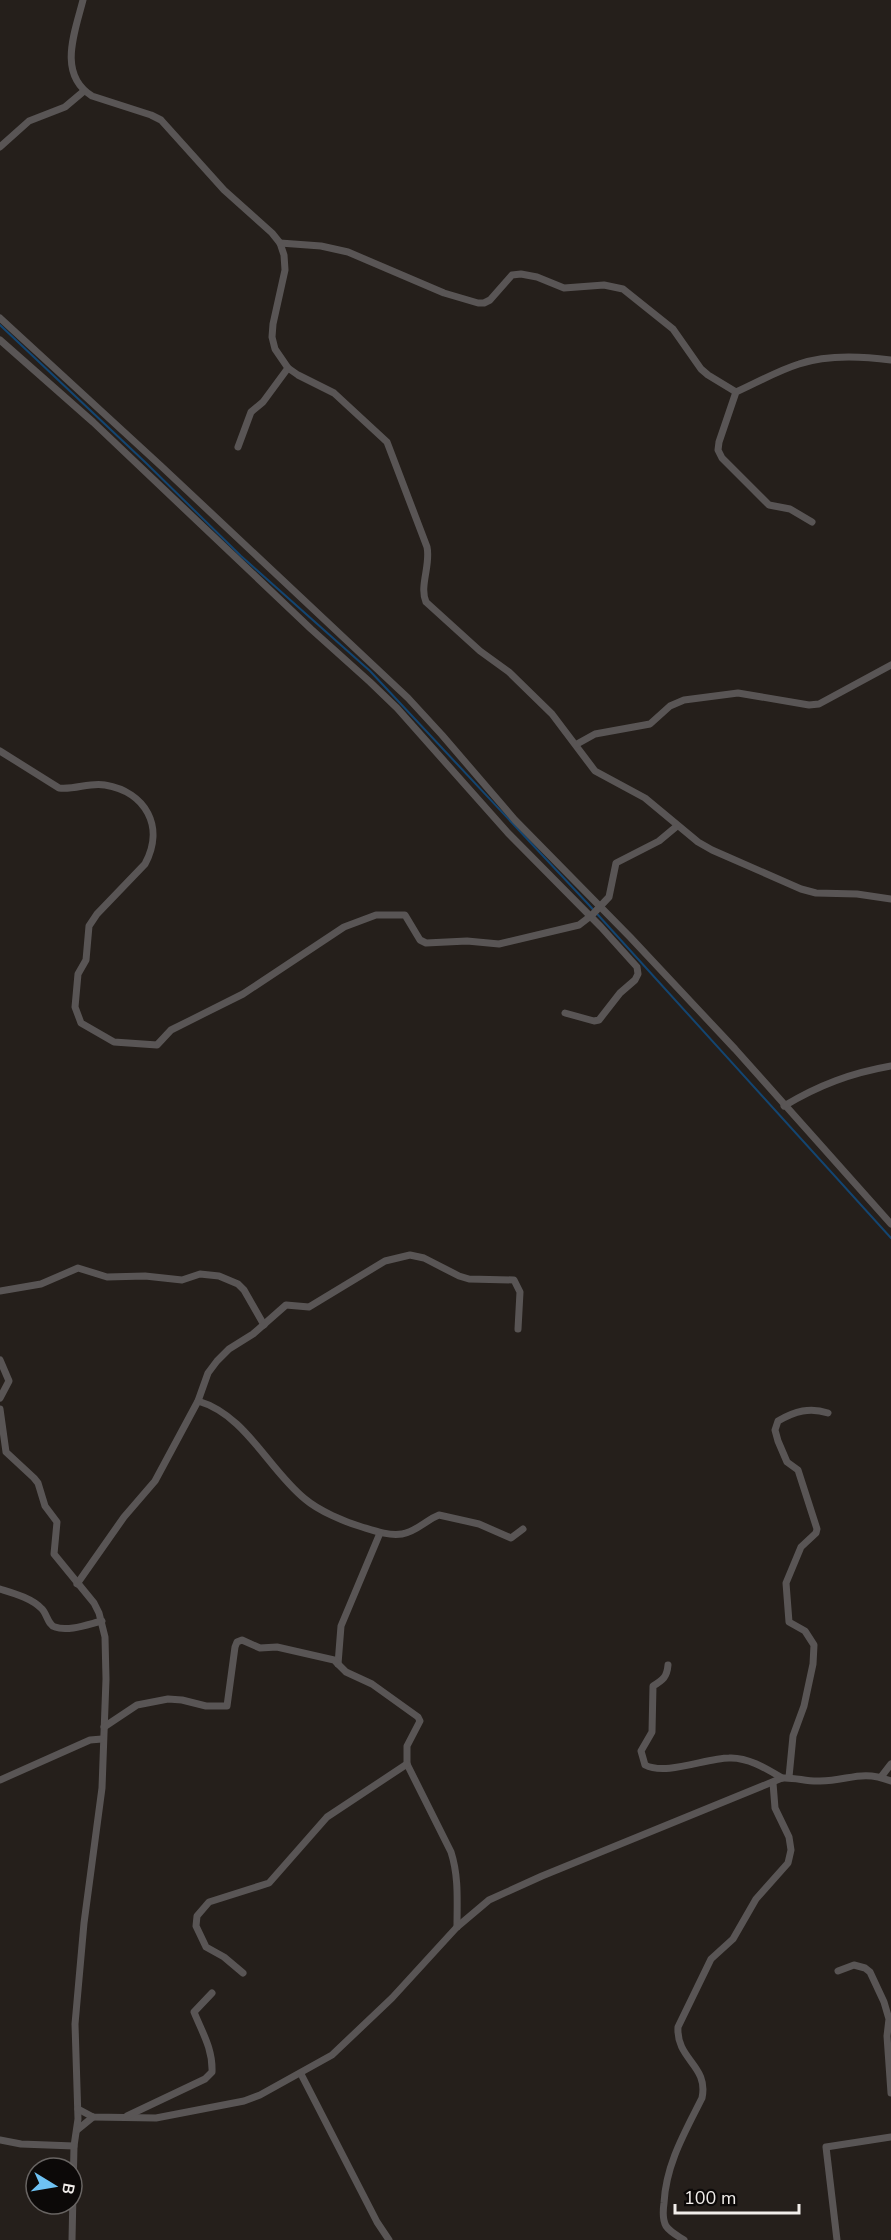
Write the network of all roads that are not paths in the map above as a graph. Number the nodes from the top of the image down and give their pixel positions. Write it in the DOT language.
graph roads {
  1 [pos="83,0"];
  2 [pos="84,91"];
  3 [pos="0,147"];
  4 [pos="280,243"];
  5 [pos="0,318"];
  6 [pos="0,340"];
  7 [pos="891,360"];
  8 [pos="288,368"];
  9 [pos="736,392"];
  10 [pos="238,447"];
  11 [pos="812,522"];
  12 [pos="300,597"];
  13 [pos="287,607"];
  14 [pos="891,665"];
  15 [pos="577,744"];
  16 [pos="0,751"];
  17 [pos="677,826"];
  18 [pos="891,899"];
  19 [pos="595,912"];
  20 [pos="565,1013"];
  21 [pos="891,1066"];
  22 [pos="784,1106"];
  23 [pos="891,1224"];
  24 [pos="0,1291"];
  25 [pos="264,1324"];
  26 [pos="518,1329"];
  27 [pos="0,1360"];
  28 [pos="0,1398"];
  29 [pos="198,1401"];
  30 [pos="0,1409"];
  31 [pos="828,1413"];
  32 [pos="523,1529"];
  33 [pos="380,1533"];
  34 [pos="77,1584"];
  35 [pos="0,1589"];
  36 [pos="102,1621"];
  37 [pos="338,1664"];
  38 [pos="668,1665"];
  39 [pos="104,1727"];
  40 [pos="102,1738"];
  41 [pos="407,1764"];
  42 [pos="891,1764"];
  43 [pos="881,1777"];
  44 [pos="786,1778"];
  45 [pos="0,1780"];
  46 [pos="891,1781"];
  47 [pos="773,1783"];
  48 [pos="456,1928"];
  49 [pos="838,1971"];
  50 [pos="243,1973"];
  51 [pos="212,1993"];
  52 [pos="890,2070"];
  53 [pos="301,2074"];
  54 [pos="891,2092"];
  55 [pos="78,2109"];
  56 [pos="93,2117"];
  57 [pos="124,2118"];
  58 [pos="77,2130"];
  59 [pos="891,2137"];
  60 [pos="0,2140"];
  61 [pos="74,2146"];
  62 [pos="72,2240"];
  63 [pos="389,2240"];
  64 [pos="684,2240"];
  65 [pos="837,2240"];
  1 -- 2 [label="street"];
  2 -- 3 [label="street"];
  2 -- 4 [label="street"];
  4 -- 8 [label="street"];
  4 -- 9 [label="street"];
  5 -- 12 [label="street"];
  6 -- 13 [label="street"];
  7 -- 9 [label="street"];
  8 -- 10 [label="street"];
  8 -- 15 [label="street"];
  9 -- 11 [label="street"];
  12 -- 13 [label="street"];
  12 -- 19 [label="street"];
  13 -- 19 [label="street"];
  14 -- 15 [label="street"];
  15 -- 17 [label="street"];
  16 -- 19 [label="street"];
  17 -- 18 [label="street"];
  17 -- 19 [label="street"];
  19 -- 20 [label="street"];
  19 -- 22 [label="street"];
  21 -- 22 [label="street"];
  22 -- 23 [label="street"];
  24 -- 25 [label="street"];
  25 -- 26 [label="street"];
  25 -- 29 [label="street"];
  27 -- 28 [label="street"];
  29 -- 33 [label="street"];
  29 -- 34 [label="street"];
  30 -- 34 [label="street"];
  31 -- 44 [label="street"];
  32 -- 33 [label="street"];
  33 -- 37 [label="street"];
  34 -- 36 [label="street"];
  35 -- 36 [label="street"];
  36 -- 39 [label="street"];
  37 -- 39 [label="street"];
  37 -- 41 [label="street"];
  38 -- 44 [label="street"];
  39 -- 40 [label="street"];
  40 -- 45 [label="street"];
  40 -- 55 [label="street"];
  41 -- 48 [label="street"];
  41 -- 50 [label="street"];
  42 -- 43 [label="street"];
  43 -- 44 [label="street"];
  43 -- 46 [label="street"];
  44 -- 47 [label="street"];
  47 -- 48 [label="street"];
  47 -- 64 [label="street"];
  48 -- 53 [label="street"];
  49 -- 52 [label="street"];
  51 -- 57 [label="street"];
  52 -- 54 [label="street"];
  53 -- 57 [label="street"];
  53 -- 63 [label="street"];
  55 -- 56 [label="street"];
  55 -- 58 [label="street"];
  56 -- 57 [label="street"];
  56 -- 58 [label="street"];
  58 -- 61 [label="street"];
  59 -- 65 [label="street"];
  60 -- 61 [label="street"];
  61 -- 62 [label="street"];
}
